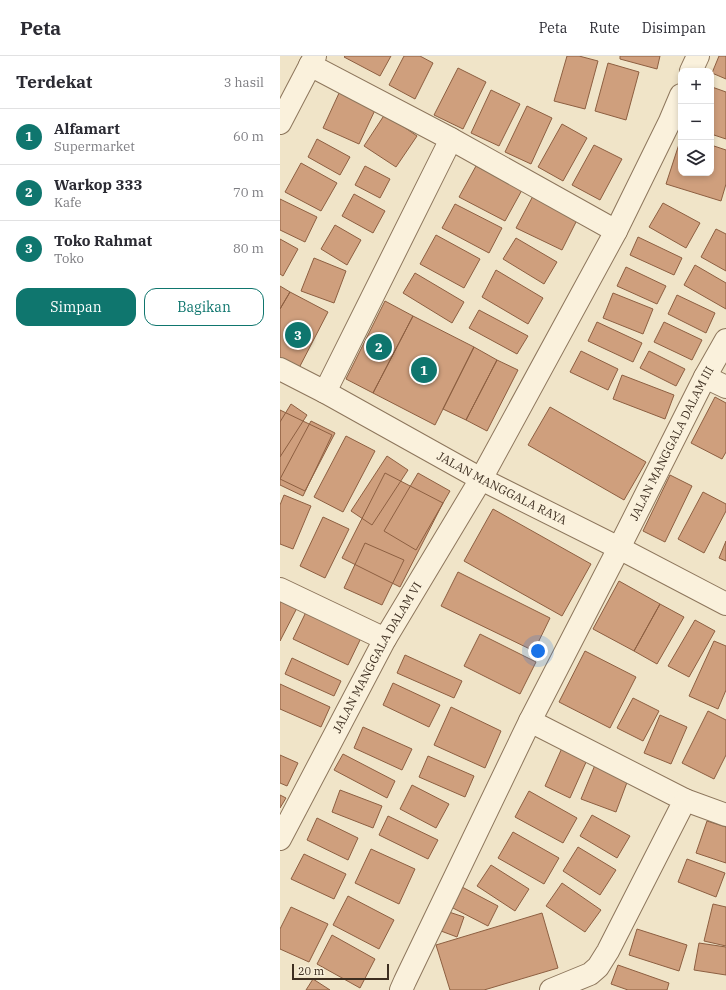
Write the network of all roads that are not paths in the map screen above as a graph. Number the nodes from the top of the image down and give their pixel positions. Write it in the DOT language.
graph roads {
  1 [pos="698,56"];
  2 [pos="313,61"];
  3 [pos="693,68"];
  4 [pos="678,102"];
  5 [pos="280,123"];
  6 [pos="451,139"];
  7 [pos="616,231"];
  8 [pos="726,340"];
  9 [pos="280,369"];
  10 [pos="705,377"];
  11 [pos="726,387"];
  12 [pos="325,392"];
  13 [pos="481,479"];
  14 [pos="619,548"];
  15 [pos="280,589"];
  16 [pos="726,604"];
  17 [pos="384,639"];
  18 [pos="530,721"];
  19 [pos="686,800"];
  20 [pos="726,815"];
  21 [pos="280,839"];
  22 [pos="401,990"];
  23 [pos="551,990"];
  1 -- 3 [label="street"];
  2 -- 5 [label="street"];
  2 -- 6 [label="street"];
  4 -- 7 [label="street, JALAN MANGGALA DALAM VI"];
  6 -- 7 [label="street"];
  6 -- 12 [label="street"];
  7 -- 13 [label="street, JALAN MANGGALA DALAM VI"];
  8 -- 10 [label="street, JALAN MANGGALA DALAM III"];
  9 -- 12 [label="street, JALAN MANGGALA RAYA"];
  10 -- 11 [label="street"];
  10 -- 14 [label="street, JALAN MANGGALA DALAM III"];
  12 -- 13 [label="street, JALAN MANGGALA RAYA"];
  13 -- 14 [label="street, JALAN MANGGALA RAYA"];
  13 -- 17 [label="street, JALAN MANGGALA DALAM VI"];
  14 -- 16 [label="street, JALAN MANGGALA RAYA"];
  14 -- 18 [label="street, JALAN MANGGALA DALAM III"];
  15 -- 17 [label="street"];
  17 -- 21 [label="street, JALAN MANGGALA DALAM VI"];
  18 -- 19 [label="street"];
  18 -- 22 [label="street, JALAN MANGGALA DALAM III"];
  19 -- 20 [label="street"];
  19 -- 23 [label="street"];
}
